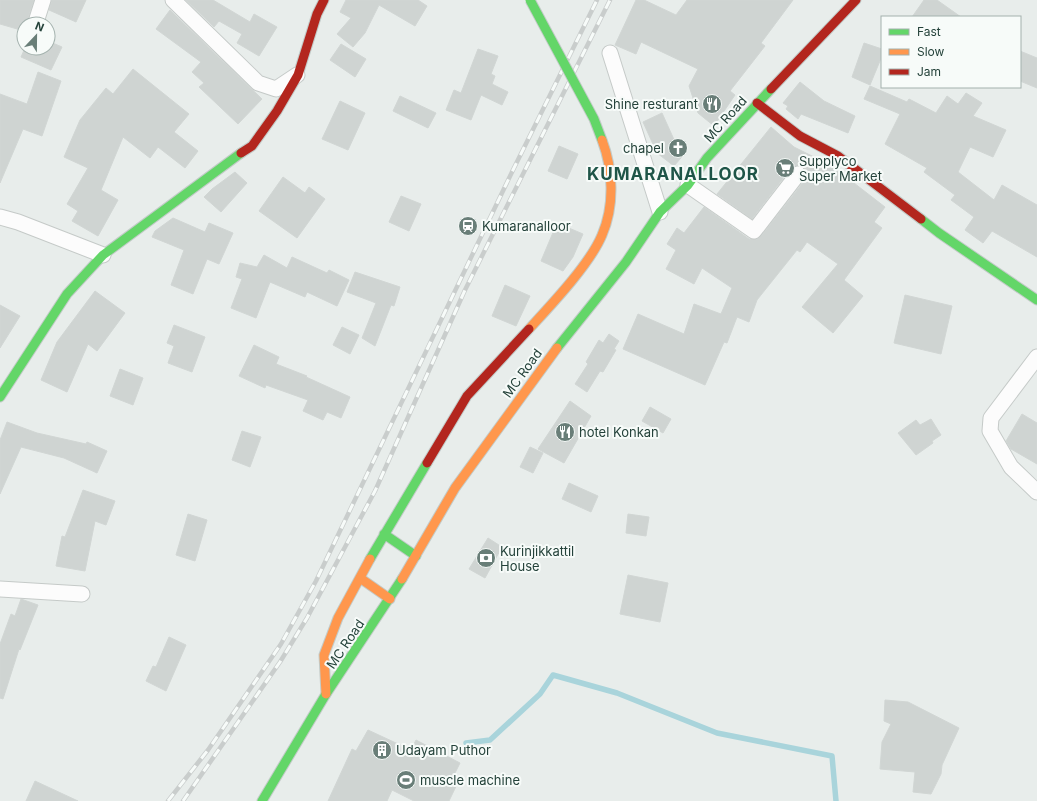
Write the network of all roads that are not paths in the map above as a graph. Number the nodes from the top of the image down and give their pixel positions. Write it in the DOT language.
graph roads {
  1 [pos="43,0"];
  2 [pos="173,0"];
  3 [pos="324,0"];
  4 [pos="530,0"];
  5 [pos="856,0"];
  6 [pos="38,16"];
  7 [pos="610,53"];
  8 [pos="298,75"];
  9 [pos="757,103"];
  10 [pos="798,174"];
  11 [pos="688,185"];
  12 [pos="660,212"];
  13 [pos="0,217"];
  14 [pos="102,255"];
  15 [pos="1037,300"];
  16 [pos="1037,357"];
  17 [pos="0,397"];
  18 [pos="1037,492"];
  19 [pos="384,534"];
  20 [pos="416,556"];
  21 [pos="360,578"];
  22 [pos="0,589"];
  23 [pos="82,594"];
  24 [pos="390,599"];
  25 [pos="326,694"];
  26 [pos="262,801"];
  1 -- 6 [label="street"];
  2 -- 8 [label="street"];
  3 -- 8 [label="main road"];
  4 -- 19 [label="main road, bridge"];
  5 -- 9 [label="main road, MC Road"];
  7 -- 12 [label="street"];
  8 -- 14 [label="main road"];
  9 -- 11 [label="main road, MC Road"];
  9 -- 15 [label="main road"];
  10 -- 11 [label="street"];
  11 -- 12 [label="main road, MC Road"];
  12 -- 20 [label="main road, MC Road"];
  13 -- 14 [label="street"];
  14 -- 17 [label="main road"];
  16 -- 18 [label="street"];
  19 -- 20 [label="main road"];
  19 -- 21 [label="main road"];
  20 -- 24 [label="main road, MC Road"];
  21 -- 24 [label="main road"];
  21 -- 25 [label="main road"];
  22 -- 23 [label="street"];
  24 -- 25 [label="main road, MC Road"];
  25 -- 26 [label="main road, MC Road"];
}
